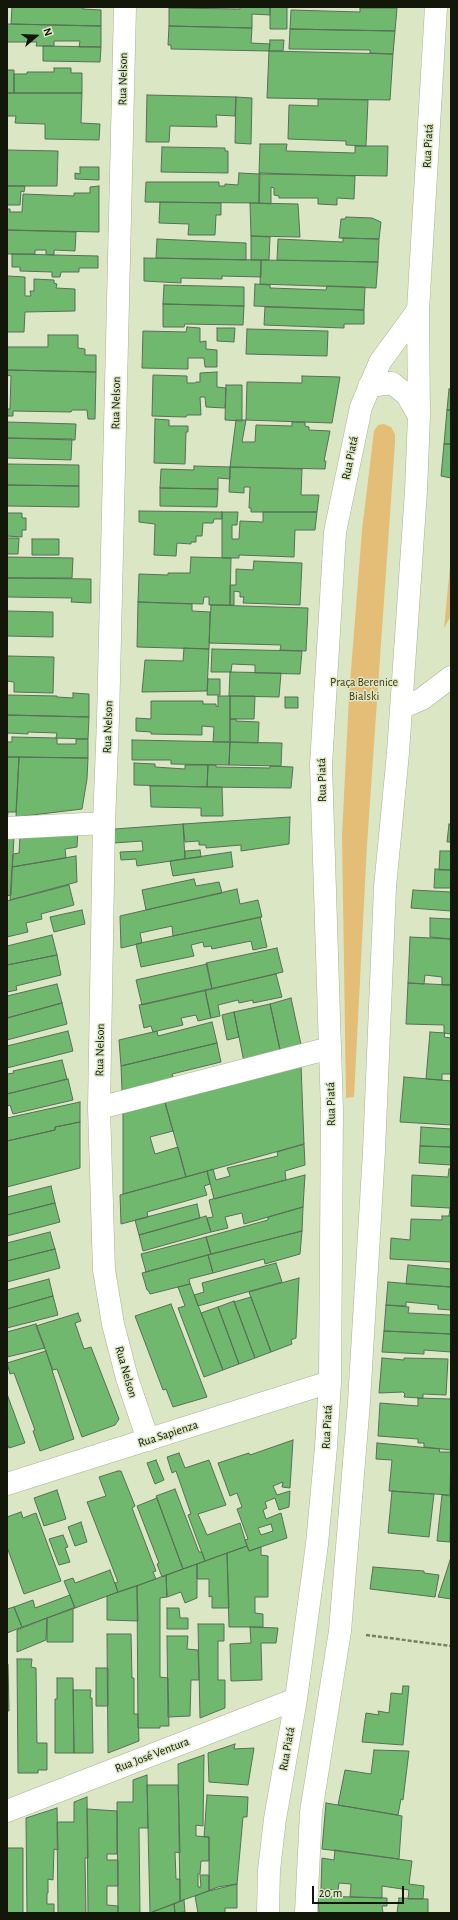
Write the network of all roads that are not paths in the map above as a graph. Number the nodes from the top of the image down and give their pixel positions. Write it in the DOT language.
graph roads {
  1 [pos="125,7"];
  2 [pos="436,7"];
  3 [pos="418,310"];
  4 [pos="369,386"];
  5 [pos="419,416"];
  6 [pos="451,678"];
  7 [pos="401,708"];
  8 [pos="104,823"];
  9 [pos="7,828"];
  10 [pos="330,1048"];
  11 [pos="99,1108"];
  12 [pos="330,1382"];
  13 [pos="148,1440"];
  14 [pos="7,1484"];
  15 [pos="296,1699"];
  16 [pos="7,1810"];
  17 [pos="268,1913"];
  18 [pos="306,1913"];
  1 -- 8 [label="street, Rua Nelson"];
  2 -- 3 [label="street, Rua Piatá"];
  3 -- 4 [label="street, Rua Piatá"];
  3 -- 5 [label="street, Rua Piatá"];
  4 -- 5 [label="street"];
  4 -- 10 [label="street, Rua Piatá"];
  5 -- 7 [label="street, Rua Piatá"];
  6 -- 7 [label="street"];
  7 -- 18 [label="street, Rua Piatá"];
  8 -- 9 [label="street"];
  8 -- 11 [label="street, Rua Nelson"];
  10 -- 11 [label="street"];
  10 -- 12 [label="street, Rua Piatá"];
  11 -- 13 [label="street, Rua Nelson"];
  12 -- 13 [label="street, Rua Sapienza"];
  12 -- 15 [label="street, Rua Piatá"];
  13 -- 14 [label="street, Rua Sapienza"];
  15 -- 16 [label="street, Rua José Ventura"];
  15 -- 17 [label="street, Rua Piatá"];
}
